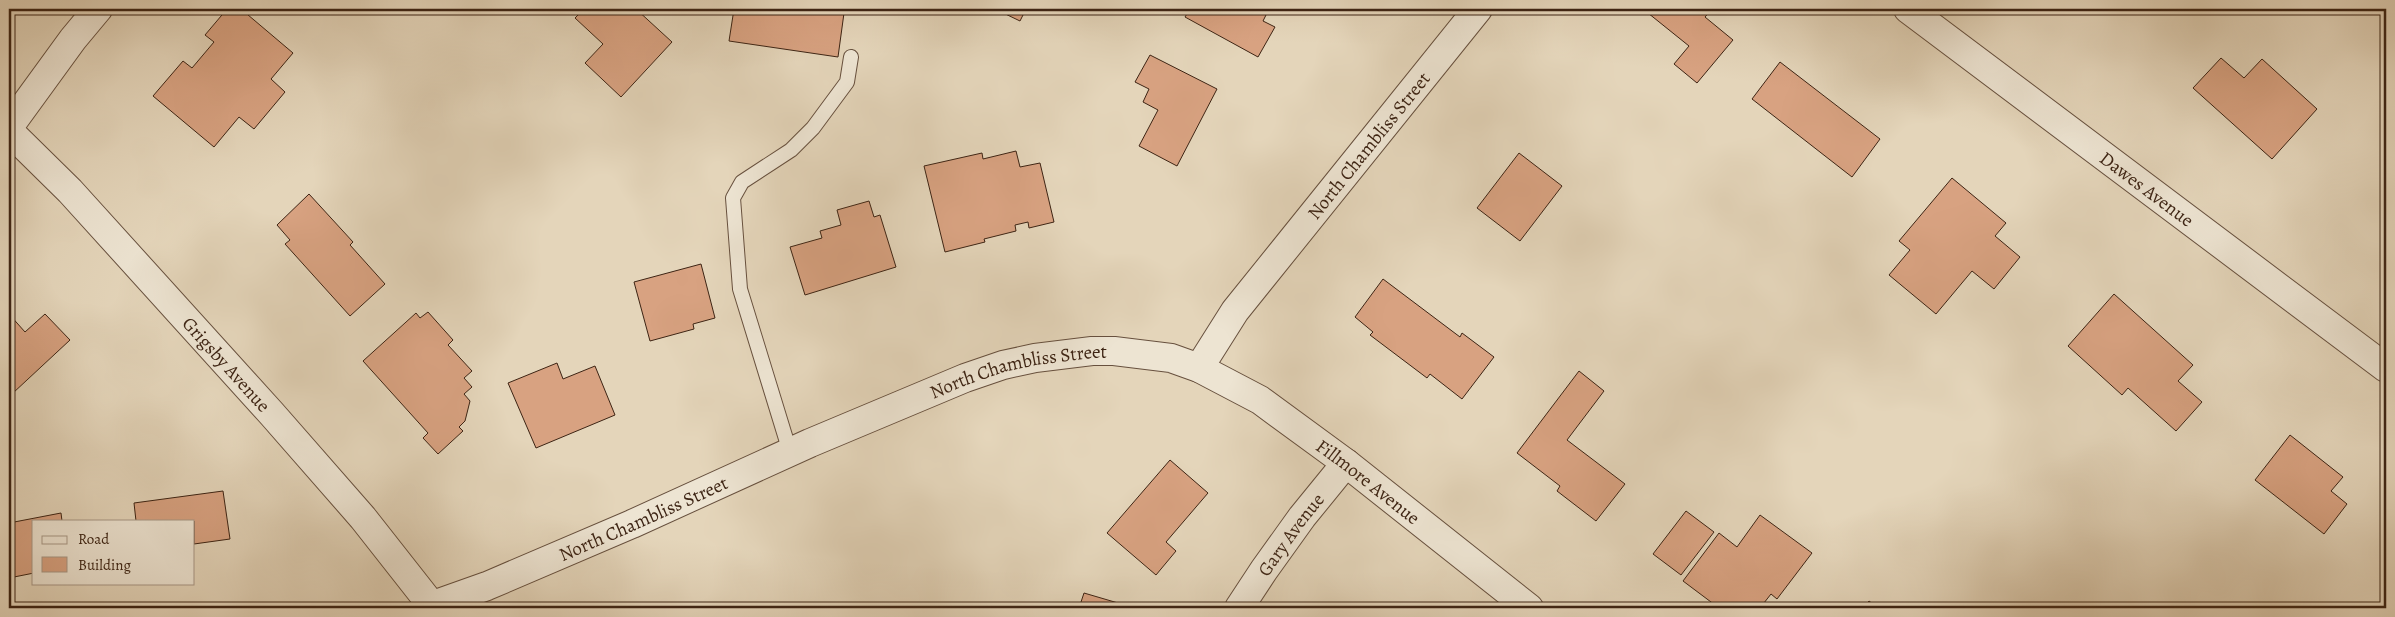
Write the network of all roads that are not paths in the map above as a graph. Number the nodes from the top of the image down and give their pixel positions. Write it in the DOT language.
graph roads {
  1 [pos="98,9"];
  2 [pos="1478,9"];
  3 [pos="1908,9"];
  4 [pos="851,57"];
  5 [pos="9,127"];
  6 [pos="9,131"];
  7 [pos="1199,368"];
  8 [pos="2386,368"];
  9 [pos="790,452"];
  10 [pos="1346,464"];
  11 [pos="429,608"];
  12 [pos="1239,608"];
  13 [pos="1529,608"];
  1 -- 5 [label="street"];
  2 -- 7 [label="street, North Chambliss Street"];
  3 -- 8 [label="street, Dawes Avenue"];
  4 -- 9 [label="lane"];
  6 -- 11 [label="street, Grigsby Avenue"];
  7 -- 9 [label="street, North Chambliss Street"];
  7 -- 10 [label="street, Fillmore Avenue"];
  9 -- 11 [label="street, North Chambliss Street"];
  10 -- 12 [label="street, Gary Avenue"];
  10 -- 13 [label="street, Fillmore Avenue"];
}
